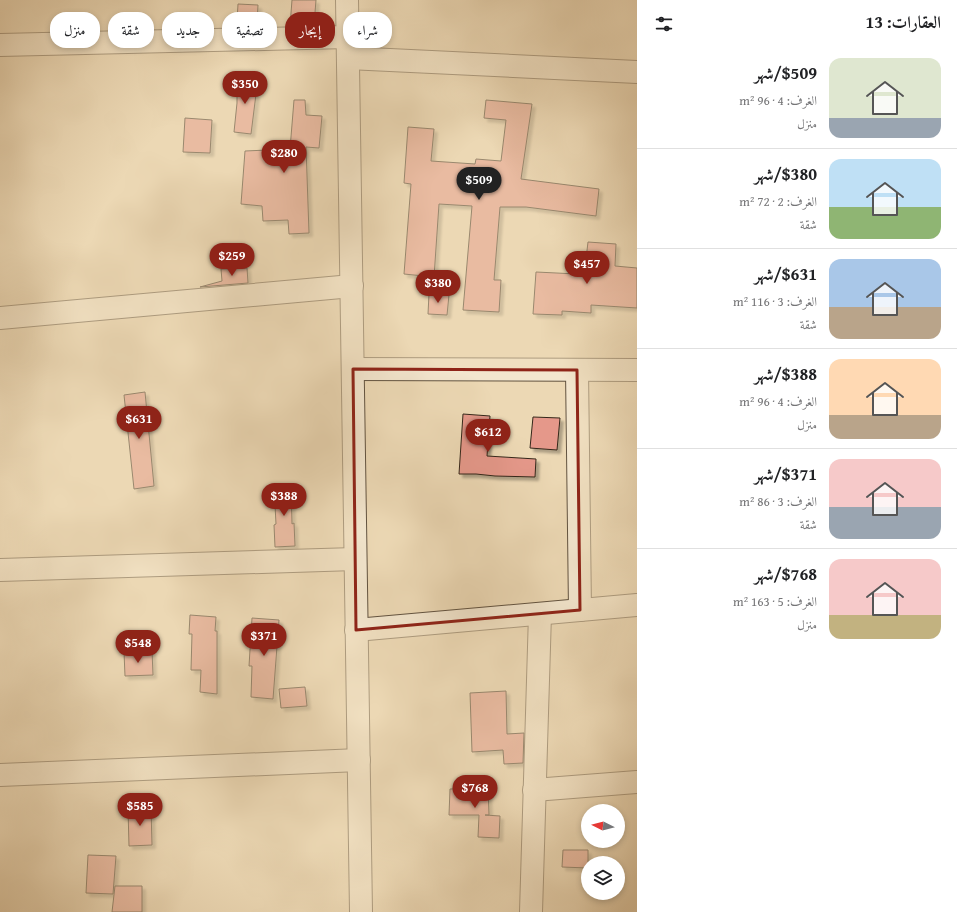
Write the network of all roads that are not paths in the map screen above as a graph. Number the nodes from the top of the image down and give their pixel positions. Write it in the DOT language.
graph roads {
  1 [pos="347,0"];
  2 [pos="347,12"];
  3 [pos="0,45"];
  4 [pos="343,48"];
  5 [pos="348,48"];
  6 [pos="637,72"];
  7 [pos="352,286"];
  8 [pos="0,318"];
  9 [pos="353,369"];
  10 [pos="577,370"];
  11 [pos="637,370"];
  12 [pos="355,559"];
  13 [pos="0,570"];
  14 [pos="637,605"];
  15 [pos="580,610"];
  16 [pos="540,614"];
  17 [pos="356,630"];
  18 [pos="359,760"];
  19 [pos="0,775"];
  20 [pos="637,782"];
  21 [pos="534,790"];
  22 [pos="361,912"];
  23 [pos="531,912"];
  1 -- 2 [label="street"];
  3 -- 4 [label="street"];
  5 -- 6 [label="street"];
  5 -- 7 [label="street"];
  7 -- 8 [label="street"];
  7 -- 9 [label="street"];
  9 -- 10 [label="street"];
  9 -- 12 [label="street"];
  10 -- 11 [label="street"];
  10 -- 15 [label="street"];
  12 -- 13 [label="street"];
  12 -- 17 [label="street"];
  14 -- 15 [label="street"];
  15 -- 16 [label="street"];
  16 -- 17 [label="street"];
  16 -- 21 [label="street"];
  17 -- 18 [label="street"];
  18 -- 19 [label="street"];
  18 -- 22 [label="street"];
  20 -- 21 [label="street"];
  21 -- 23 [label="street"];
}
